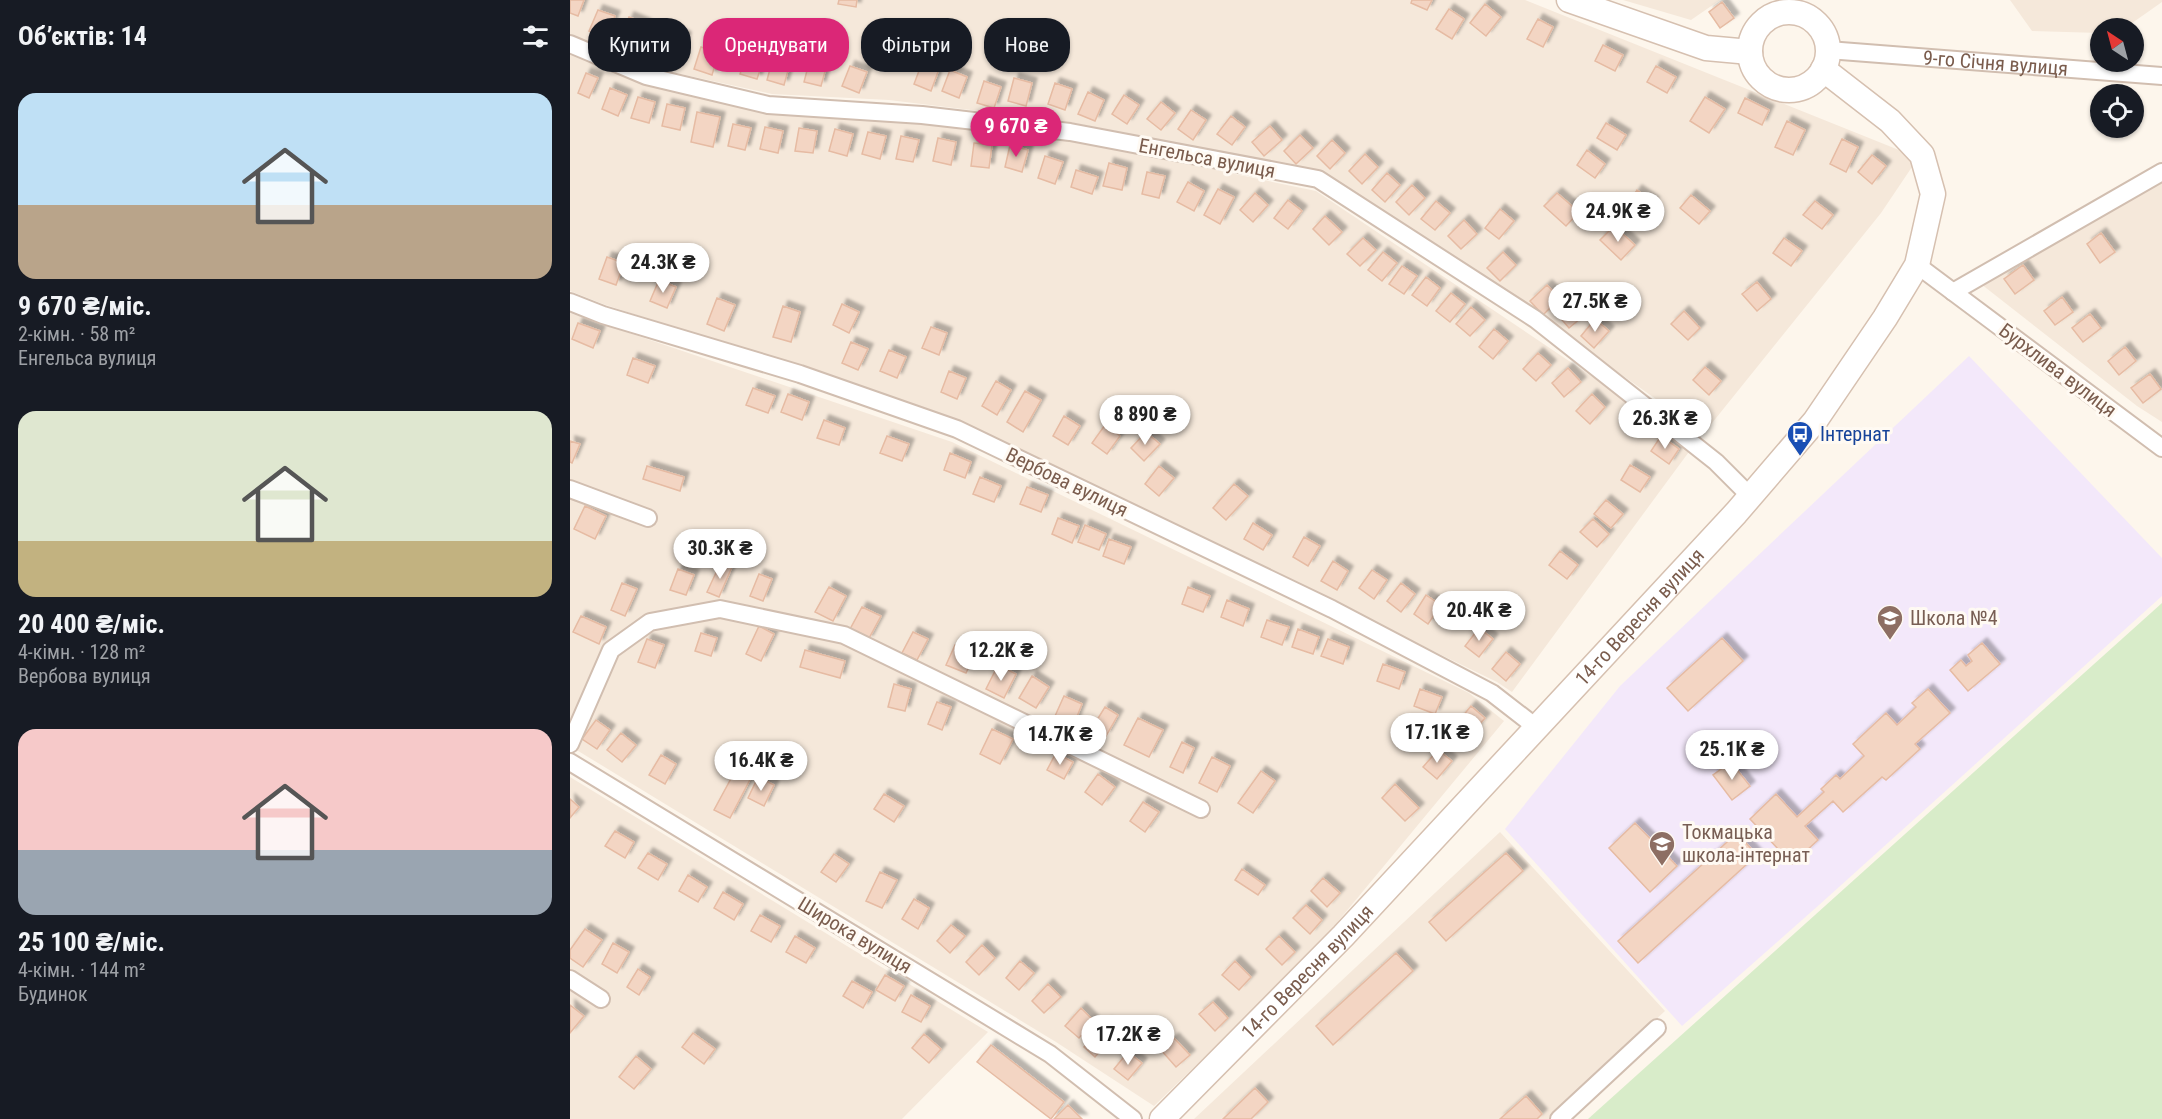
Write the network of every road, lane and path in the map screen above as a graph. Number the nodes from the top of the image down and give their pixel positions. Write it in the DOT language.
graph roads {
  1 [pos="1569,0"];
  2 [pos="1813,8"];
  3 [pos="570,44"];
  4 [pos="1750,51"];
  5 [pos="1826,60"];
  6 [pos="2162,76"];
  7 [pos="2162,172"];
  8 [pos="1917,265"];
  9 [pos="1953,292"];
  10 [pos="570,302"];
  11 [pos="2162,448"];
  12 [pos="570,489"];
  13 [pos="1750,496"];
  14 [pos="648,518"];
  15 [pos="1536,727"];
  16 [pos="570,744"];
  17 [pos="570,762"];
  18 [pos="1201,809"];
  19 [pos="570,979"];
  20 [pos="601,999"];
  21 [pos="1657,1028"];
  22 [pos="1133,1119"];
  23 [pos="1162,1119"];
  24 [pos="1559,1119"];
  1 -- 4 [label="street"];
  2 -- 4 [label="street"];
  2 -- 5 [label="street"];
  3 -- 13 [label="street, Енгельса вулиця"];
  4 -- 5 [label="street"];
  5 -- 6 [label="street, 9-го Січня вулиця"];
  5 -- 8 [label="street, 14-го Вересня вулиця"];
  7 -- 9 [label="street"];
  8 -- 9 [label="street, Бурхлива вулиця"];
  8 -- 13 [label="street, 14-го Вересня вулиця"];
  9 -- 11 [label="street, Бурхлива вулиця"];
  10 -- 15 [label="street, Вербова вулиця"];
  12 -- 14 [label="street"];
  13 -- 15 [label="street, 14-го Вересня вулиця"];
  15 -- 23 [label="street, 14-го Вересня вулиця"];
  16 -- 18 [label="street"];
  17 -- 22 [label="street, Широка вулиця"];
  19 -- 20 [label="street"];
  21 -- 24 [label="street"];
}
